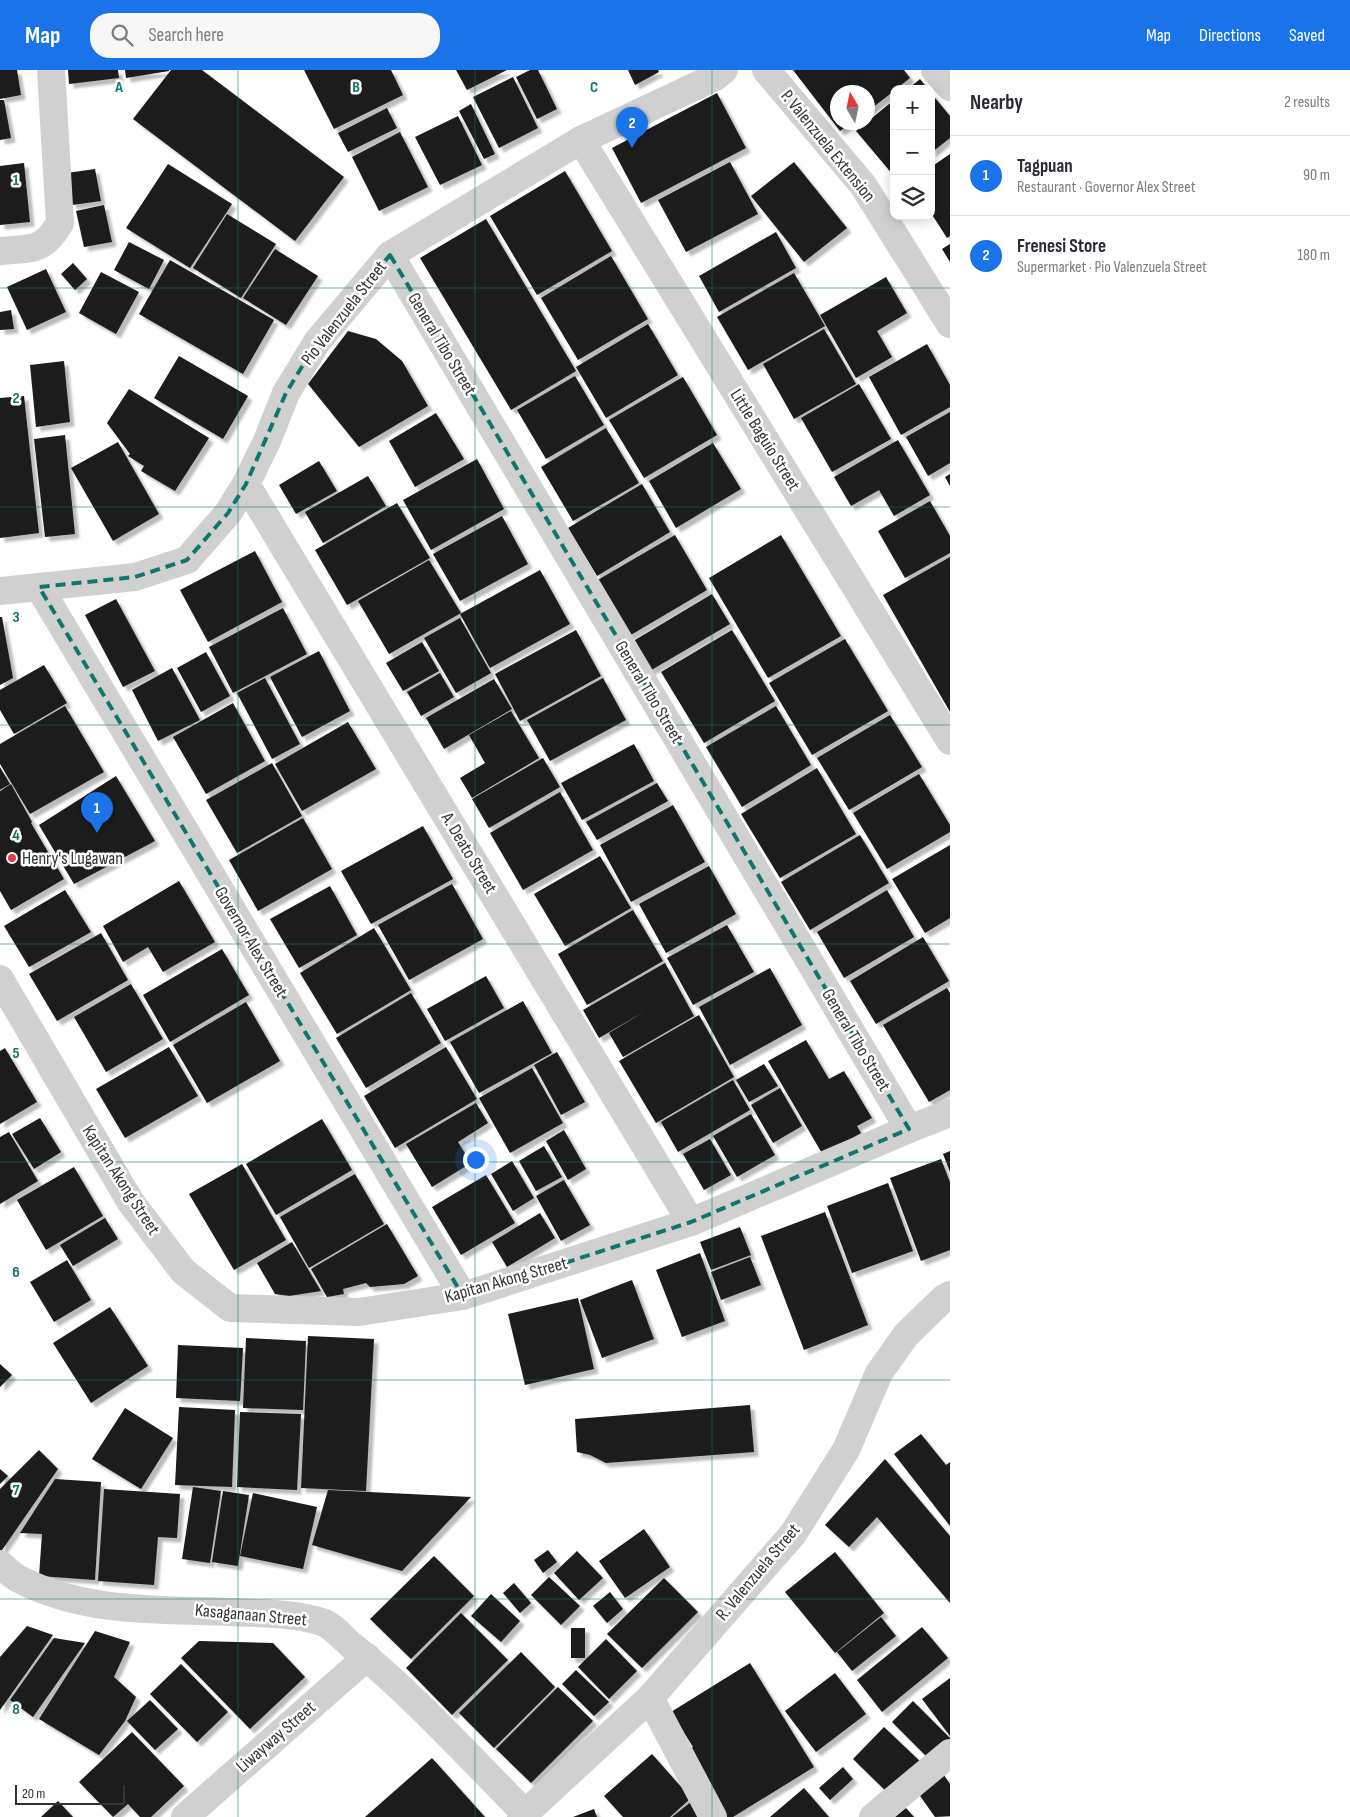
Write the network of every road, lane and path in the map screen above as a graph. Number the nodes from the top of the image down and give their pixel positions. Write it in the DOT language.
graph roads {
  1 [pos="51,70"];
  2 [pos="724,70"];
  3 [pos="766,70"];
  4 [pos="935,70"];
  5 [pos="950,88"];
  6 [pos="581,140"];
  7 [pos="0,251"];
  8 [pos="390,255"];
  9 [pos="950,324"];
  10 [pos="246,484"];
  11 [pos="39,587"];
  12 [pos="0,591"];
  13 [pos="950,741"];
  14 [pos="0,979"];
  15 [pos="950,1113"];
  16 [pos="909,1129"];
  17 [pos="691,1222"];
  18 [pos="950,1295"];
  19 [pos="464,1296"];
  20 [pos="0,1564"];
  21 [pos="367,1658"];
  22 [pos="650,1698"];
  23 [pos="950,1753"];
  24 [pos="523,1815"];
  25 [pos="186,1817"];
  26 [pos="713,1817"];
  27 [pos="873,1817"];
  1 -- 7 [label="street"];
  2 -- 6 [label="street, Pio Valenzuela Street"];
  3 -- 9 [label="street, P. Valenzuela Extension"];
  4 -- 5 [label="street"];
  6 -- 8 [label="street, Pio Valenzuela Street"];
  6 -- 13 [label="street, Little Baguio Street"];
  8 -- 10 [label="street, Pio Valenzuela Street"];
  8 -- 16 [label="street, General Tibo Street"];
  10 -- 11 [label="street, Pio Valenzuela Street"];
  10 -- 17 [label="street, A. Deato Street"];
  11 -- 12 [label="street, Pio Valenzuela Street"];
  11 -- 19 [label="street, Governor Alex Street"];
  14 -- 19 [label="street, Kapitan Akong Street"];
  15 -- 16 [label="street, Kapitan Akong Street"];
  16 -- 17 [label="street, Kapitan Akong Street"];
  17 -- 19 [label="street, Kapitan Akong Street"];
  18 -- 22 [label="street, R. Valenzuela Street"];
  20 -- 21 [label="street, Kasaganaan Street"];
  21 -- 24 [label="street, Kasaganaan Street"];
  21 -- 25 [label="street, Liwayway Street"];
  22 -- 24 [label="street, R. Valenzuela Street"];
  22 -- 26 [label="street"];
  23 -- 27 [label="street"];
}
